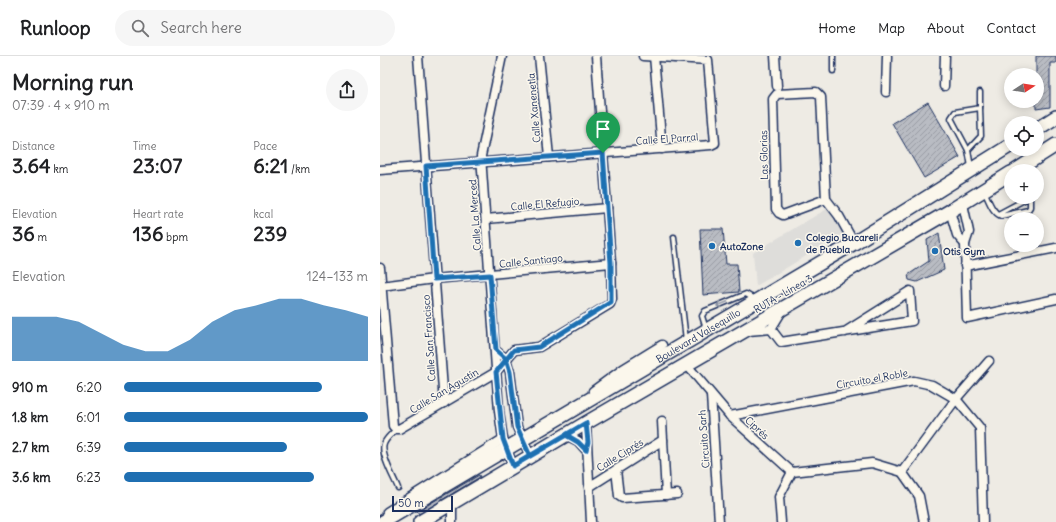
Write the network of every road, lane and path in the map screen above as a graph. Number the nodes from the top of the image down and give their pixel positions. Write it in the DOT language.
graph roads {
  1 [pos="418,56"];
  2 [pos="502,56"];
  3 [pos="539,56"];
  4 [pos="596,56"];
  5 [pos="643,56"];
  6 [pos="654,56"];
  7 [pos="775,56"];
  8 [pos="833,56"];
  9 [pos="887,56"];
  10 [pos="945,56"];
  11 [pos="833,71"];
  12 [pos="777,86"];
  13 [pos="944,86"];
  14 [pos="886,92"];
  15 [pos="980,92"];
  16 [pos="980,108"];
  17 [pos="1056,118"];
  18 [pos="1056,123"];
  19 [pos="1044,125"];
  20 [pos="1044,130"];
  21 [pos="1056,139"];
  22 [pos="1056,145"];
  23 [pos="1044,146"];
  24 [pos="662,149"];
  25 [pos="1004,149"];
  26 [pos="968,150"];
  27 [pos="603,153"];
  28 [pos="1004,155"];
  29 [pos="549,157"];
  30 [pos="482,162"];
  31 [pos="1023,164"];
  32 [pos="426,166"];
  33 [pos="380,170"];
  34 [pos="972,170"];
  35 [pos="1004,175"];
  36 [pos="982,188"];
  37 [pos="826,199"];
  38 [pos="963,204"];
  39 [pos="607,208"];
  40 [pos="946,210"];
  41 [pos="998,214"];
  42 [pos="486,219"];
  43 [pos="674,237"];
  44 [pos="854,243"];
  45 [pos="965,244"];
  46 [pos="1056,248"];
  47 [pos="611,263"];
  48 [pos="965,266"];
  49 [pos="380,268"];
  50 [pos="490,275"];
  51 [pos="434,279"];
  52 [pos="381,286"];
  53 [pos="1056,299"];
  54 [pos="784,307"];
  55 [pos="771,329"];
  56 [pos="743,332"];
  57 [pos="845,332"];
  58 [pos="686,342"];
  59 [pos="662,345"];
  60 [pos="496,350"];
  61 [pos="506,359"];
  62 [pos="989,361"];
  63 [pos="686,364"];
  64 [pos="496,372"];
  65 [pos="600,390"];
  66 [pos="711,395"];
  67 [pos="956,399"];
  68 [pos="444,403"];
  69 [pos="730,416"];
  70 [pos="662,421"];
  71 [pos="586,423"];
  72 [pos="396,430"];
  73 [pos="566,435"];
  74 [pos="663,440"];
  75 [pos="523,441"];
  76 [pos="506,447"];
  77 [pos="586,450"];
  78 [pos="529,455"];
  79 [pos="513,464"];
  80 [pos="616,470"];
  81 [pos="792,472"];
  82 [pos="902,472"];
  83 [pos="589,487"];
  84 [pos="398,488"];
  85 [pos="677,494"];
  86 [pos="666,495"];
  87 [pos="452,503"];
  88 [pos="385,517"];
  89 [pos="390,522"];
  90 [pos="413,522"];
  91 [pos="420,522"];
  92 [pos="452,522"];
  93 [pos="591,522"];
  94 [pos="719,522"];
  95 [pos="781,522"];
  96 [pos="924,522"];
  97 [pos="983,522"];
  1 -- 32 [label="street, Calle San Francisco"];
  2 -- 30 [label="street, Calle La Merced"];
  3 -- 29 [label="street, Calle Xanenetla"];
  4 -- 27 [label="street"];
  5 -- 6 [label="street"];
  6 -- 24 [label="street"];
  6 -- 24 [label="street, Calle El Parral"];
  7 -- 12 [label="street"];
  8 -- 11 [label="lane"];
  9 -- 14 [label="street"];
  10 -- 13 [label="street"];
  15 -- 16 [label="lane"];
  16 -- 26 [label="lane"];
  16 -- 26 [label="lane"];
  17 -- 19 [label="main road"];
  18 -- 20 [label="lane"];
  21 -- 23 [label="lane"];
  22 -- 31 [label="main road, Boulevard Valsequillo"];
  24 -- 27 [label="street, Calle El Parral"];
  25 -- 34 [label="main road, Boulevard Valsequillo"];
  26 -- 34 [label="lane"];
  27 -- 29 [label="street, Calle El Parral"];
  27 -- 39 [label="street"];
  28 -- 75 [label="lane"];
  29 -- 30 [label="street, Calle El Parral"];
  30 -- 32 [label="street, Calle El Parral"];
  30 -- 42 [label="street, Calle La Merced"];
  32 -- 33 [label="street, Calle El Parral"];
  32 -- 51 [label="street, Calle San Francisco"];
  34 -- 44 [label="main road, Boulevard Valsequillo"];
  35 -- 36 [label="main road, Boulevard Valsequillo"];
  36 -- 38 [label="main road, Boulevard Valsequillo"];
  36 -- 41 [label="lane"];
  37 -- 37 [label="street, Las Glorias"];
  37 -- 44 [label="street"];
  38 -- 40 [label="main road, Boulevard Valsequillo"];
  38 -- 45 [label="street"];
  39 -- 42 [label="street, Calle El Refugio"];
  39 -- 47 [label="street"];
  40 -- 45 [label="street"];
  40 -- 54 [label="main road, Boulevard Valsequillo"];
  40 -- 78 [label="lane, RUTA - Línea 3"];
  41 -- 41 [label="lane"];
  42 -- 50 [label="street, Calle La Merced"];
  43 -- 58 [label="lane"];
  44 -- 58 [label="main road, Boulevard Valsequillo, one-way"];
  45 -- 48 [label="street"];
  46 -- 48 [label="street"];
  47 -- 50 [label="street, Calle Santiago"];
  47 -- 61 [label="street, Calle San Agustín"];
  48 -- 53 [label="street"];
  49 -- 52 [label="street"];
  50 -- 51 [label="street, Calle Santiago"];
  50 -- 60 [label="street, Calle La Merced"];
  51 -- 52 [label="street, Calle Santiago"];
  51 -- 68 [label="street, Calle San Francisco"];
  52 -- 72 [label="street"];
  54 -- 55 [label="street"];
  54 -- 56 [label="main road, Boulevard Valsequillo"];
  55 -- 56 [label="street"];
  55 -- 57 [label="street"];
  56 -- 63 [label="main road, Boulevard Valsequillo"];
  57 -- 57 [label="street"];
  58 -- 65 [label="main road, Boulevard Valsequillo"];
  59 -- 65 [label="street"];
  60 -- 61 [label="street"];
  60 -- 64 [label="street, Calle La Merced"];
  61 -- 64 [label="street, Calle San Agustín"];
  61 -- 75 [label="street"];
  62 -- 67 [label="street"];
  63 -- 66 [label="street, Circuito Sarh"];
  63 -- 71 [label="main road, Boulevard Valsequillo"];
  64 -- 68 [label="street, Calle San Agustín"];
  64 -- 76 [label="street, Calle La Merced"];
  65 -- 75 [label="main road, Boulevard Valsequillo"];
  66 -- 69 [label="street, Ciprés"];
  66 -- 94 [label="street, Circuito Sarh"];
  67 -- 69 [label="street, Circuito el Roble"];
  67 -- 82 [label="street"];
  67 -- 97 [label="street, Circuito el Roble"];
  68 -- 72 [label="street, Calle San Agustín"];
  69 -- 81 [label="street, Ciprés"];
  70 -- 74 [label="street"];
  71 -- 73 [label="main road, Boulevard Valsequillo"];
  71 -- 77 [label="street"];
  72 -- 84 [label="lane"];
  73 -- 77 [label="street"];
  73 -- 78 [label="main road, Boulevard Valsequillo"];
  74 -- 80 [label="street, Calle Ciprés"];
  74 -- 86 [label="street"];
  75 -- 76 [label="main road, Boulevard Valsequillo"];
  75 -- 78 [label="street"];
  76 -- 79 [label="street, Calle La Merced"];
  76 -- 88 [label="main road, Boulevard Valsequillo"];
  76 -- 89 [label="lane"];
  77 -- 83 [label="street"];
  78 -- 79 [label="main road, Boulevard Valsequillo"];
  79 -- 87 [label="main road, Boulevard Valsequillo"];
  79 -- 90 [label="lane"];
  80 -- 83 [label="street, Calle Ciprés"];
  80 -- 86 [label="street"];
  81 -- 82 [label="street"];
  81 -- 95 [label="street"];
  82 -- 96 [label="street"];
  83 -- 93 [label="street"];
  85 -- 86 [label="street"];
  87 -- 91 [label="main road, Boulevard Valsequillo"];
  87 -- 92 [label="street"];
}
